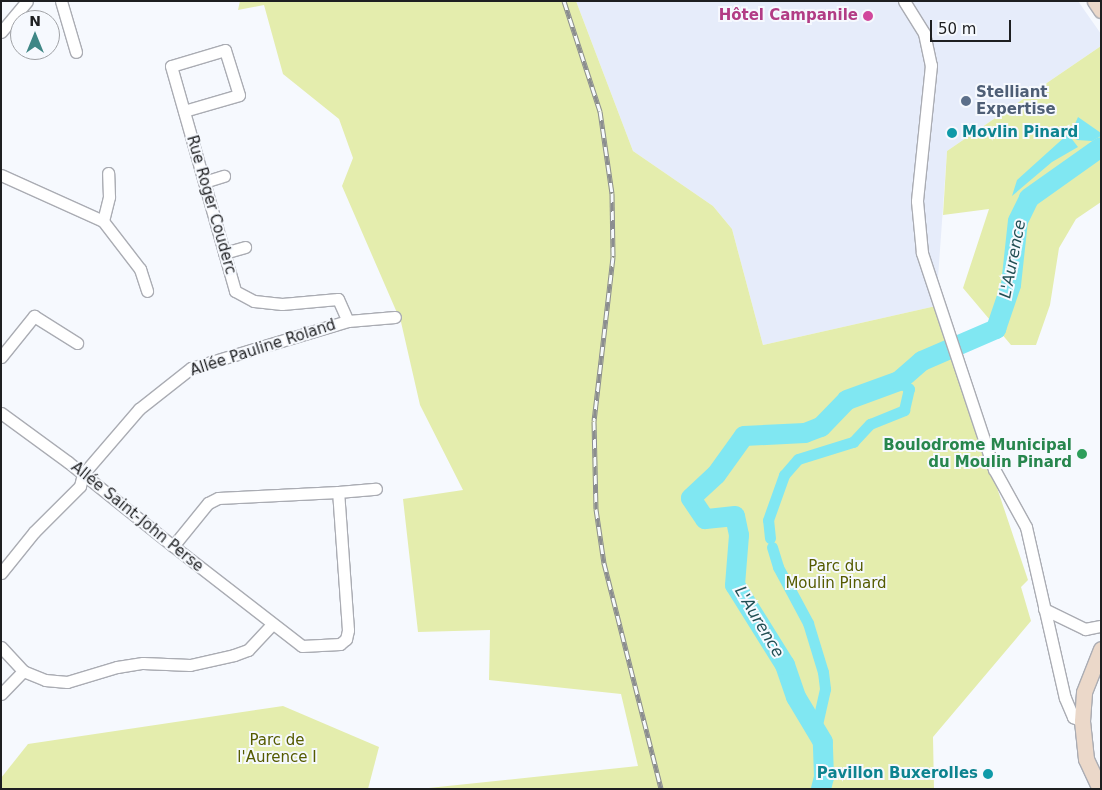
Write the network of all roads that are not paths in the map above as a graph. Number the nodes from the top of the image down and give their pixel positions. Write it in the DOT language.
graph roads {
  1 [pos="27,1"];
  2 [pos="61,1"];
  3 [pos="904,1"];
  4 [pos="1095,1"];
  5 [pos="1101,10"];
  6 [pos="1,32"];
  7 [pos="76,52"];
  8 [pos="184,111"];
  9 [pos="108,173"];
  10 [pos="1,175"];
  11 [pos="224,176"];
  12 [pos="204,182"];
  13 [pos="103,221"];
  14 [pos="245,247"];
  15 [pos="224,253"];
  16 [pos="147,291"];
  17 [pos="395,317"];
  18 [pos="348,321"];
  19 [pos="77,343"];
  20 [pos="1,357"];
  21 [pos="3,419"];
  22 [pos="83,474"];
  23 [pos="376,489"];
  24 [pos="338,492"];
  25 [pos="173,546"];
  26 [pos="1,573"];
  27 [pos="1044,609"];
  28 [pos="272,624"];
  29 [pos="1101,626"];
  30 [pos="1,647"];
  31 [pos="1101,649"];
  32 [pos="23,671"];
  33 [pos="1,694"];
  34 [pos="1082,721"];
  35 [pos="1100,789"];
  1 -- 6 [label="street"];
  2 -- 7 [label="street"];
  3 -- 27 [label="street"];
  4 -- 5 [label="main road"];
  8 -- 8 [label="street, Rue Roger Couderc"];
  8 -- 12 [label="street, Rue Roger Couderc"];
  9 -- 13 [label="street"];
  10 -- 13 [label="street"];
  11 -- 12 [label="street"];
  12 -- 15 [label="street, Rue Roger Couderc"];
  13 -- 16 [label="street"];
  14 -- 15 [label="street"];
  15 -- 18 [label="street, Rue Roger Couderc"];
  17 -- 18 [label="street, Allée Pauline Roland"];
  18 -- 22 [label="street, Allée Pauline Roland"];
  19 -- 20 [label="street"];
  21 -- 22 [label="street, Allée Saint-John Perse"];
  22 -- 25 [label="street, Allée Saint-John Perse"];
  22 -- 26 [label="street, Allée Pauline Roland"];
  23 -- 24 [label="street"];
  24 -- 25 [label="street"];
  24 -- 28 [label="street, Allée Saint-John Perse"];
  25 -- 28 [label="street, Allée Saint-John Perse"];
  27 -- 29 [label="street"];
  27 -- 34 [label="street"];
  28 -- 32 [label="street"];
  30 -- 32 [label="street"];
  31 -- 34 [label="main road"];
  32 -- 33 [label="street"];
  34 -- 35 [label="main road"];
}
